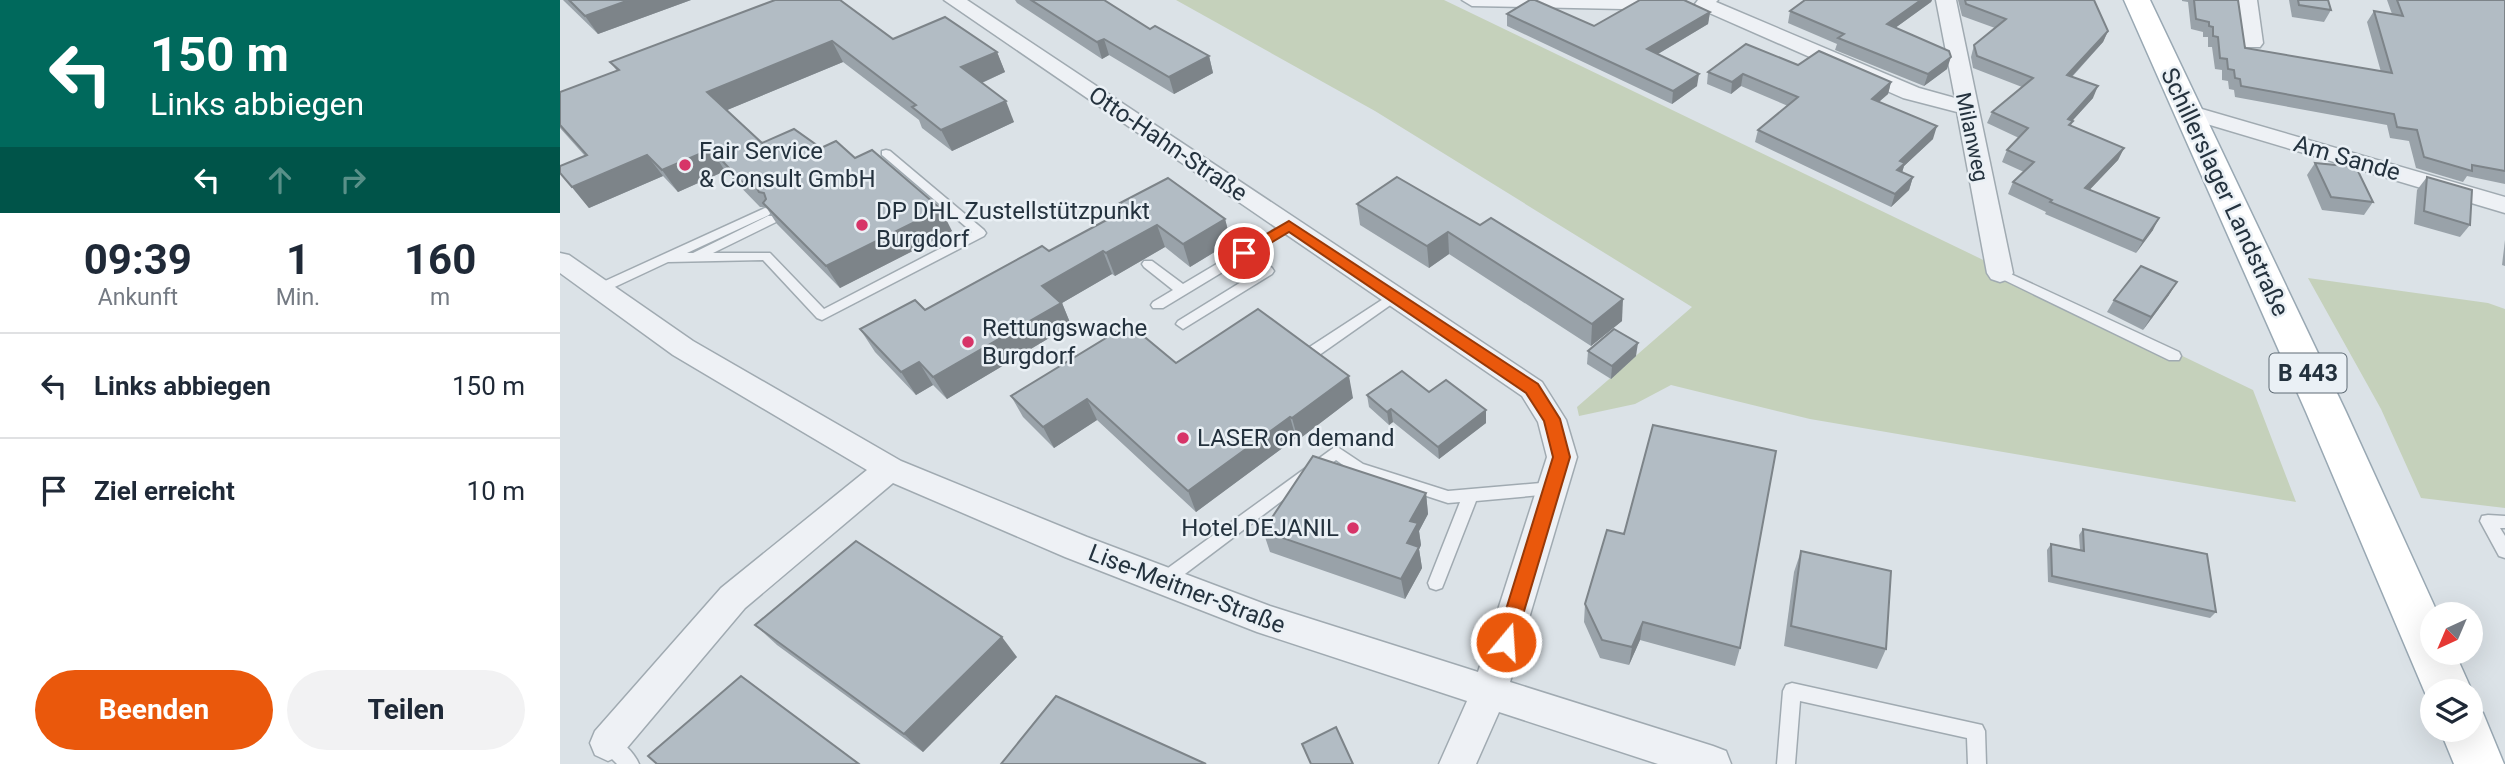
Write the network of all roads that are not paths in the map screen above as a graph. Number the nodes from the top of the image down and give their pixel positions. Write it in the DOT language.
graph roads {
  1 [pos="954,0"];
  2 [pos="1472,0"];
  3 [pos="1946,0"];
  4 [pos="2137,0"];
  5 [pos="2247,0"];
  6 [pos="1592,1"];
  7 [pos="1707,2"];
  8 [pos="2253,43"];
  9 [pos="1965,107"];
  10 [pos="2188,111"];
  11 [pos="886,153"];
  12 [pos="2505,205"];
  13 [pos="1289,225"];
  14 [pos="1244,253"];
  15 [pos="692,257"];
  16 [pos="666,258"];
  17 [pos="560,261"];
  18 [pos="1148,264"];
  19 [pos="2000,273"];
  20 [pos="599,289"];
  21 [pos="1182,290"];
  22 [pos="1394,296"];
  23 [pos="1158,305"];
  24 [pos="1183,324"];
  25 [pos="1310,354"];
  26 [pos="2174,356"];
  27 [pos="890,469"];
  28 [pos="1552,488"];
  29 [pos="1471,495"];
  30 [pos="2505,522"];
  31 [pos="2505,551"];
  32 [pos="1163,580"];
  33 [pos="1436,583"];
  34 [pos="2443,679"];
  35 [pos="1489,693"];
  36 [pos="2470,742"];
  37 [pos="619,753"];
  38 [pos="1457,764"];
  39 [pos="1713,764"];
  40 [pos="1786,764"];
  41 [pos="1977,764"];
  42 [pos="2479,764"];
  1 -- 13 [label="street, Otto-Hahn-Straße"];
  2 -- 6 [label="street"];
  3 -- 9 [label="street, Milanweg"];
  4 -- 10 [label="main road, Schillerslager Landstraße / B 443"];
  5 -- 8 [label="street"];
  6 -- 7 [label="street"];
  7 -- 9 [label="street"];
  9 -- 19 [label="street, Milanweg"];
  10 -- 12 [label="street, Am Sande"];
  10 -- 34 [label="main road, Schillerslager Landstraße / B 443"];
  11 -- 15 [label="lane"];
  13 -- 14 [label="lane"];
  13 -- 22 [label="street, Otto-Hahn-Straße"];
  14 -- 21 [label="lane"];
  14 -- 24 [label="lane"];
  15 -- 16 [label="lane"];
  15 -- 16 [label="lane"];
  16 -- 20 [label="lane"];
  17 -- 20 [label="street, Lise-Meitner-Straße"];
  18 -- 21 [label="lane"];
  19 -- 26 [label="lane"];
  20 -- 27 [label="street, Lise-Meitner-Straße"];
  21 -- 23 [label="lane"];
  22 -- 25 [label="lane"];
  22 -- 28 [label="street, Otto-Hahn-Straße"];
  27 -- 32 [label="street, Lise-Meitner-Straße"];
  27 -- 37 [label="street"];
  28 -- 29 [label="lane"];
  28 -- 35 [label="street, Otto-Hahn-Straße"];
  29 -- 32 [label="lane"];
  29 -- 33 [label="lane"];
  30 -- 31 [label="lane"];
  32 -- 35 [label="street, Lise-Meitner-Straße"];
  35 -- 38 [label="street"];
  35 -- 39 [label="street, Lise-Meitner-Straße"];
  36 -- 42 [label="main road"];
  40 -- 41 [label="lane"];
}
